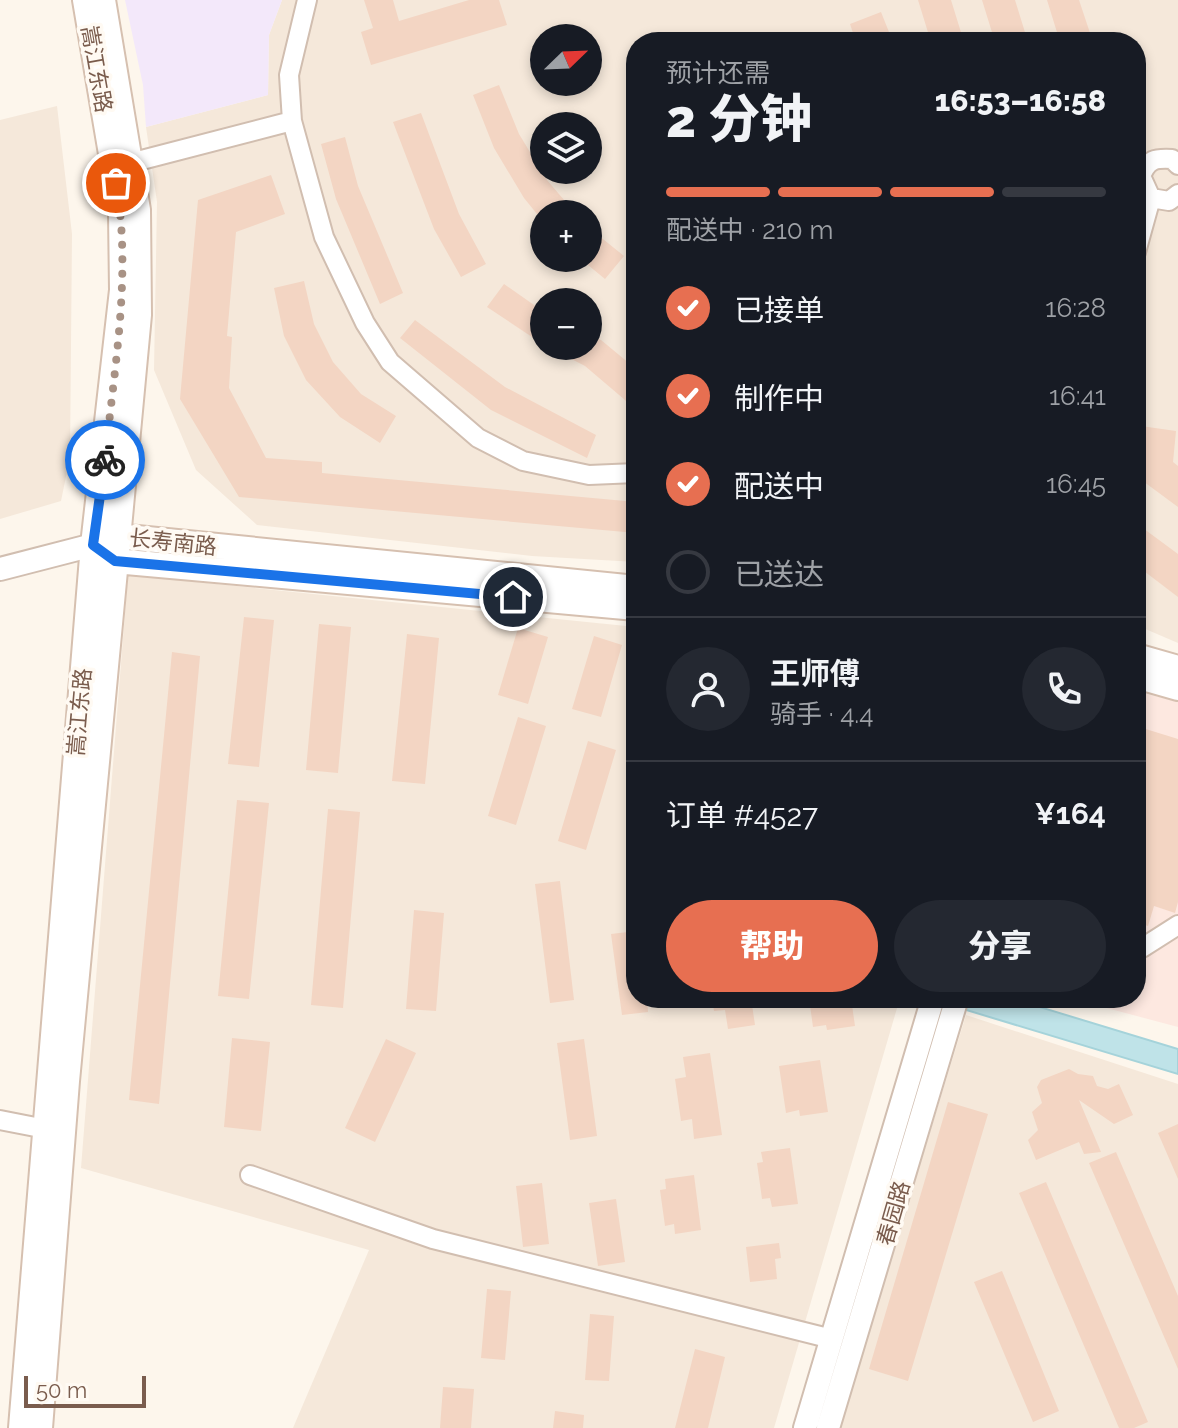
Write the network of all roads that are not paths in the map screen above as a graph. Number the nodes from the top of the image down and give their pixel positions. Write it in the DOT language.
graph roads {
  1 [pos="85,0"];
  2 [pos="103,0"];
  3 [pos="307,0"];
  4 [pos="292,121"];
  5 [pos="130,163"];
  6 [pos="1146,164"];
  7 [pos="1178,165"];
  8 [pos="1146,190"];
  9 [pos="1178,194"];
  10 [pos="1151,198"];
  11 [pos="1146,216"];
  12 [pos="626,473"];
  13 [pos="117,536"];
  14 [pos="93,545"];
  15 [pos="115,561"];
  16 [pos="0,569"];
  17 [pos="626,587"];
  18 [pos="626,607"];
  19 [pos="1146,659"];
  20 [pos="1178,668"];
  21 [pos="1146,679"];
  22 [pos="1178,688"];
  23 [pos="1178,925"];
  24 [pos="1146,945"];
  25 [pos="930,1008"];
  26 [pos="954,1008"];
  27 [pos="0,1120"];
  28 [pos="53,1130"];
  29 [pos="250,1175"];
  30 [pos="832,1339"];
  31 [pos="31,1421"];
  32 [pos="805,1428"];
  33 [pos="828,1428"];
  1 -- 14 [label="main road, 嵩江东路"];
  2 -- 5 [label="main road, 嵩江东路"];
  3 -- 4 [label="street"];
  4 -- 5 [label="street"];
  4 -- 12 [label="street"];
  5 -- 13 [label="main road, 嵩江东路"];
  6 -- 7 [label="street"];
  8 -- 10 [label="street"];
  9 -- 10 [label="street"];
  10 -- 11 [label="street"];
  13 -- 14 [label="main road, 长寿南路"];
  13 -- 15 [label="main road, 嵩江东路"];
  13 -- 17 [label="main road, 长寿南路"];
  14 -- 15 [label="main road, 长寿南路"];
  14 -- 16 [label="street, 长寿南路"];
  14 -- 28 [label="main road, 嵩江东路"];
  15 -- 18 [label="main road, 长寿南路"];
  15 -- 28 [label="main road, 嵩江东路"];
  19 -- 20 [label="main road"];
  21 -- 22 [label="main road"];
  23 -- 24 [label="street"];
  25 -- 30 [label="street, 春园路"];
  26 -- 33 [label="street, 春园路"];
  27 -- 28 [label="street"];
  28 -- 31 [label="main road, 嵩江东路"];
  29 -- 30 [label="street"];
  30 -- 32 [label="street, 春园路"];
}
